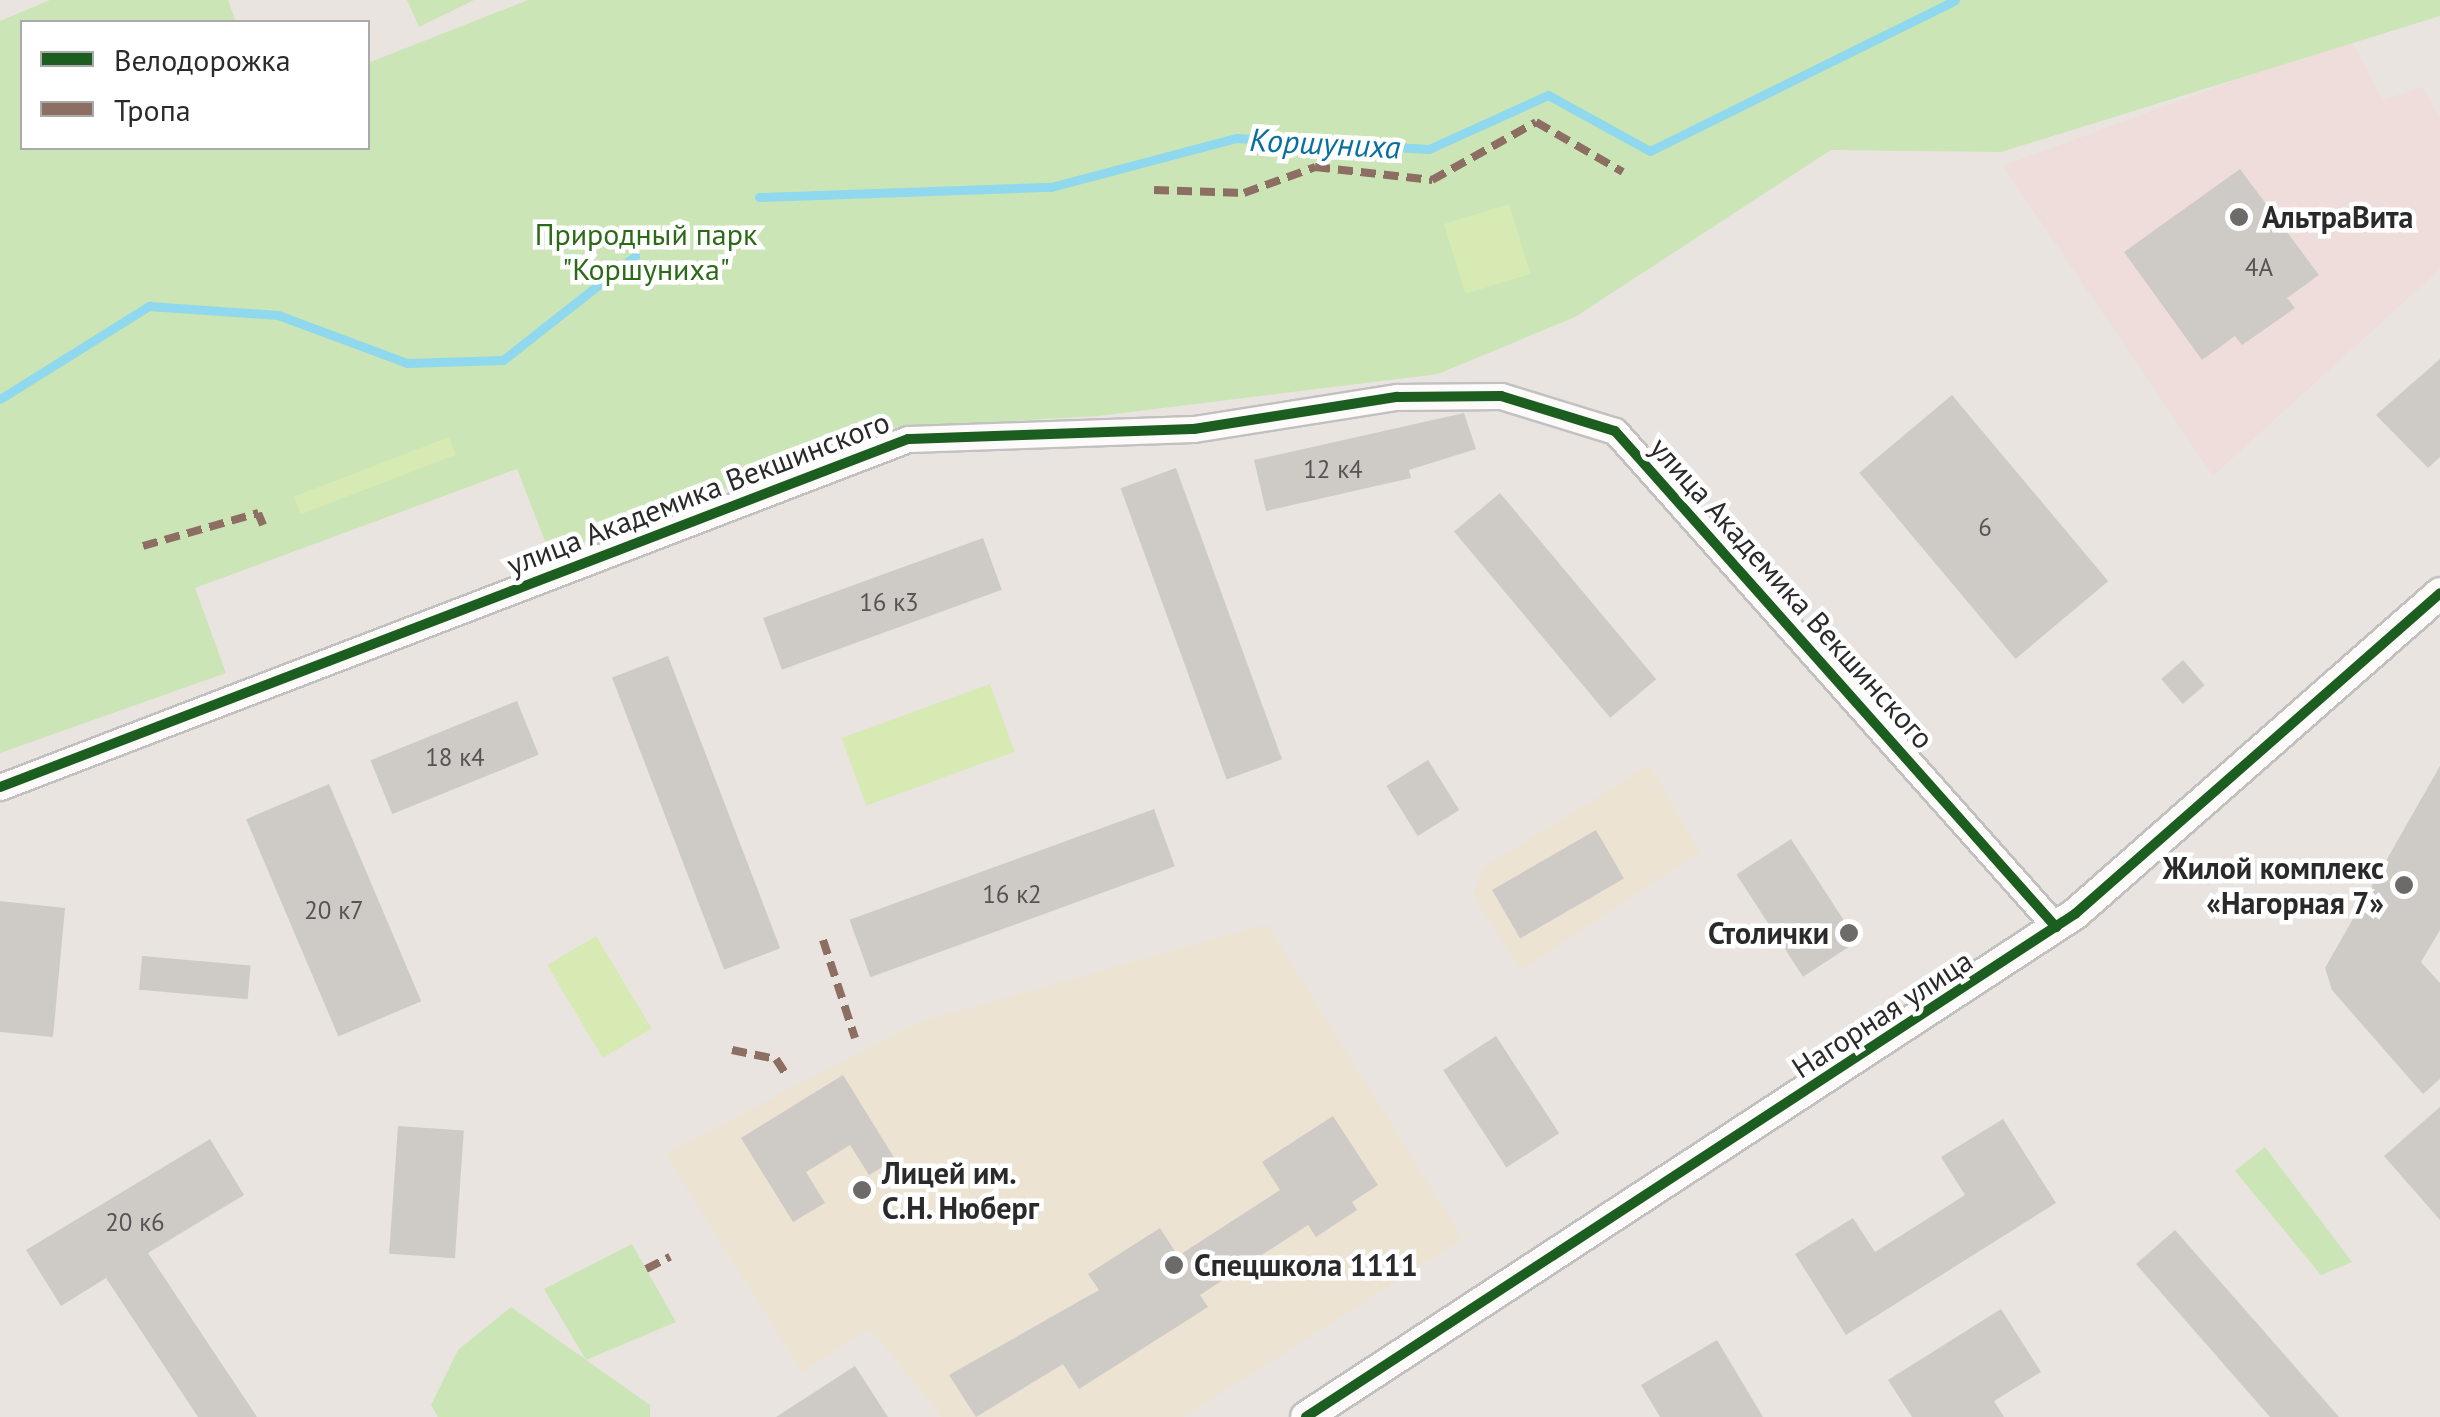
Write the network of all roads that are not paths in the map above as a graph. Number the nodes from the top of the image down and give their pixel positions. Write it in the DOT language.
graph roads {
  1 [pos="2440,593"];
  2 [pos="0,787"];
  3 [pos="2056,927"];
  4 [pos="1306,1417"];
  1 -- 3 [label="street, Нагорная улица"];
  2 -- 3 [label="street, улица Академика Векшинского"];
  3 -- 4 [label="street, Нагорная улица"];
}
